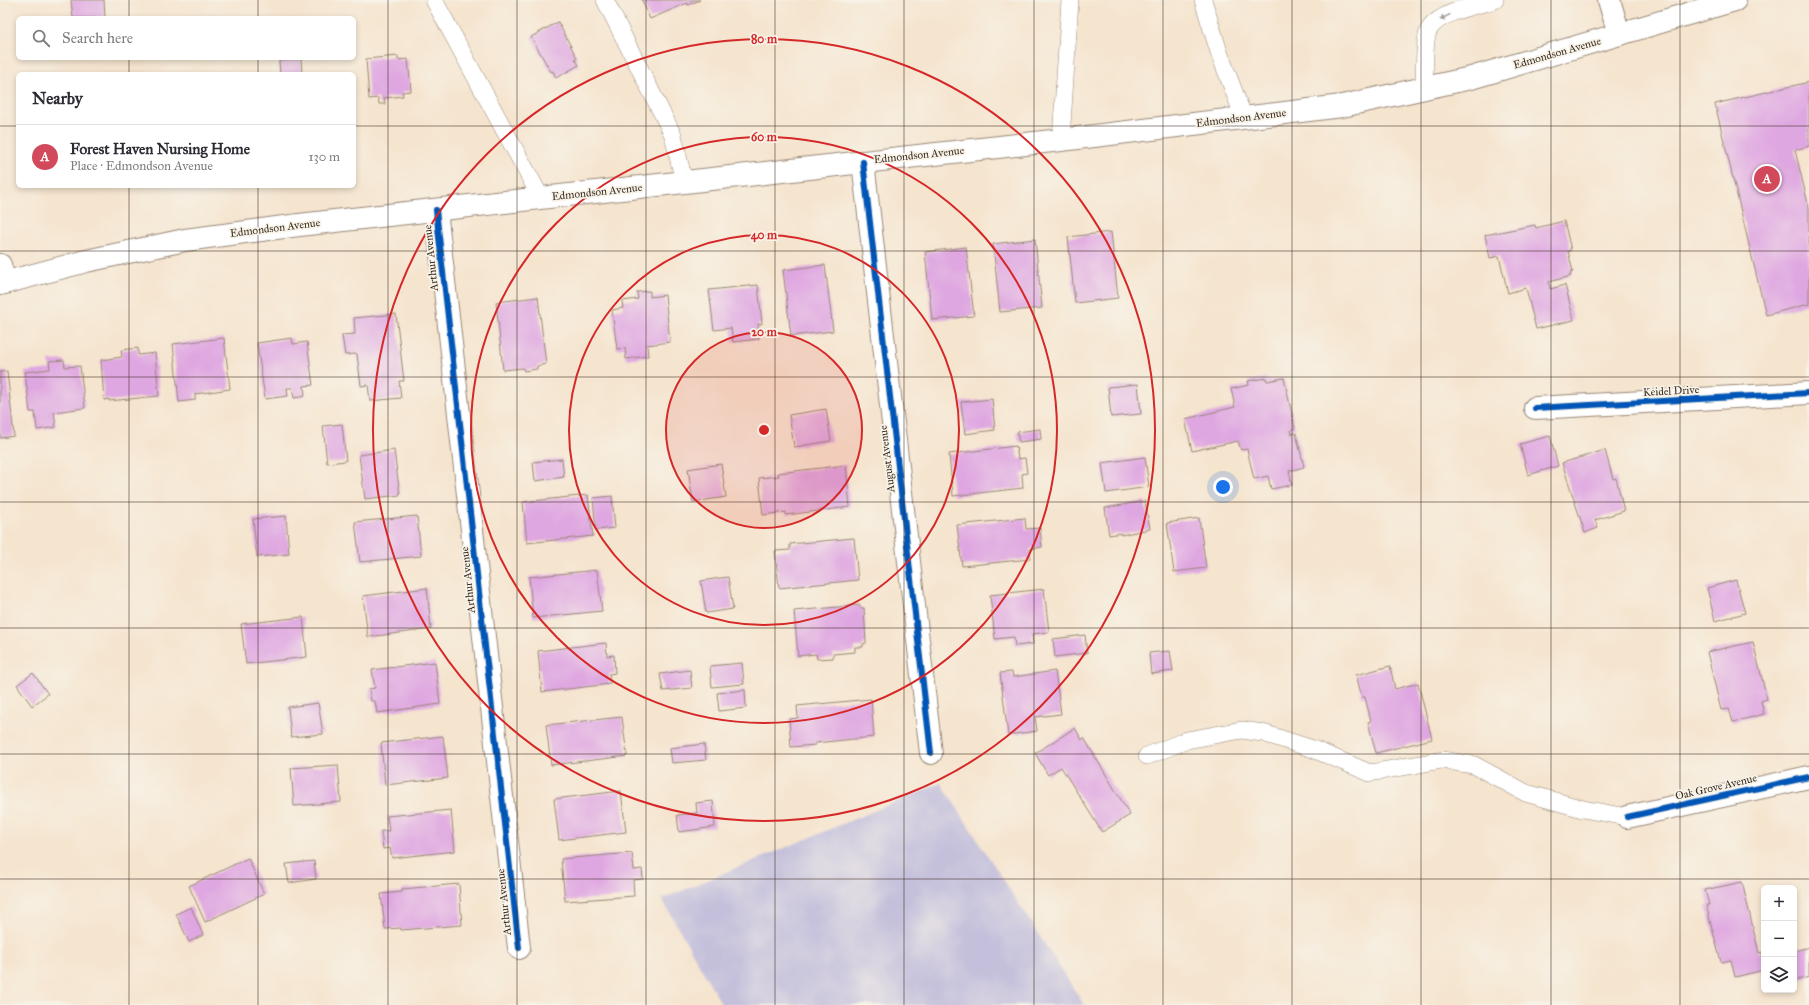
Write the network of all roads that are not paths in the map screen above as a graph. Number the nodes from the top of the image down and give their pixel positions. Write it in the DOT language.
graph roads {
  1 [pos="434,0"];
  2 [pos="605,0"];
  3 [pos="1070,0"];
  4 [pos="1203,0"];
  5 [pos="1495,0"];
  6 [pos="1609,0"];
  7 [pos="1735,0"];
  8 [pos="1619,34"];
  9 [pos="1424,89"];
  10 [pos="1244,118"];
  11 [pos="1061,140"];
  12 [pos="863,162"];
  13 [pos="684,182"];
  14 [pos="541,198"];
  15 [pos="436,210"];
  16 [pos="2,277"];
  17 [pos="1809,393"];
  18 [pos="1535,408"];
  19 [pos="930,753"];
  20 [pos="1147,756"];
  21 [pos="1809,776"];
  22 [pos="1627,817"];
  23 [pos="519,948"];
  1 -- 14 [label="lane"];
  2 -- 13 [label="lane"];
  3 -- 11 [label="lane"];
  4 -- 10 [label="lane"];
  5 -- 9 [label="lane, one-way"];
  6 -- 8 [label="street"];
  7 -- 8 [label="street, Edmondson Avenue"];
  8 -- 9 [label="street, Edmondson Avenue"];
  9 -- 10 [label="street, Edmondson Avenue"];
  10 -- 11 [label="street, Edmondson Avenue"];
  11 -- 12 [label="street, Edmondson Avenue"];
  12 -- 13 [label="street, Edmondson Avenue"];
  12 -- 19 [label="street, August Avenue"];
  13 -- 14 [label="street, Edmondson Avenue"];
  14 -- 15 [label="street, Edmondson Avenue"];
  15 -- 16 [label="street, Edmondson Avenue"];
  15 -- 23 [label="street, Arthur Avenue"];
  17 -- 18 [label="street, Keidel Drive"];
  20 -- 22 [label="lane"];
  21 -- 22 [label="street, Oak Grove Avenue"];
}
